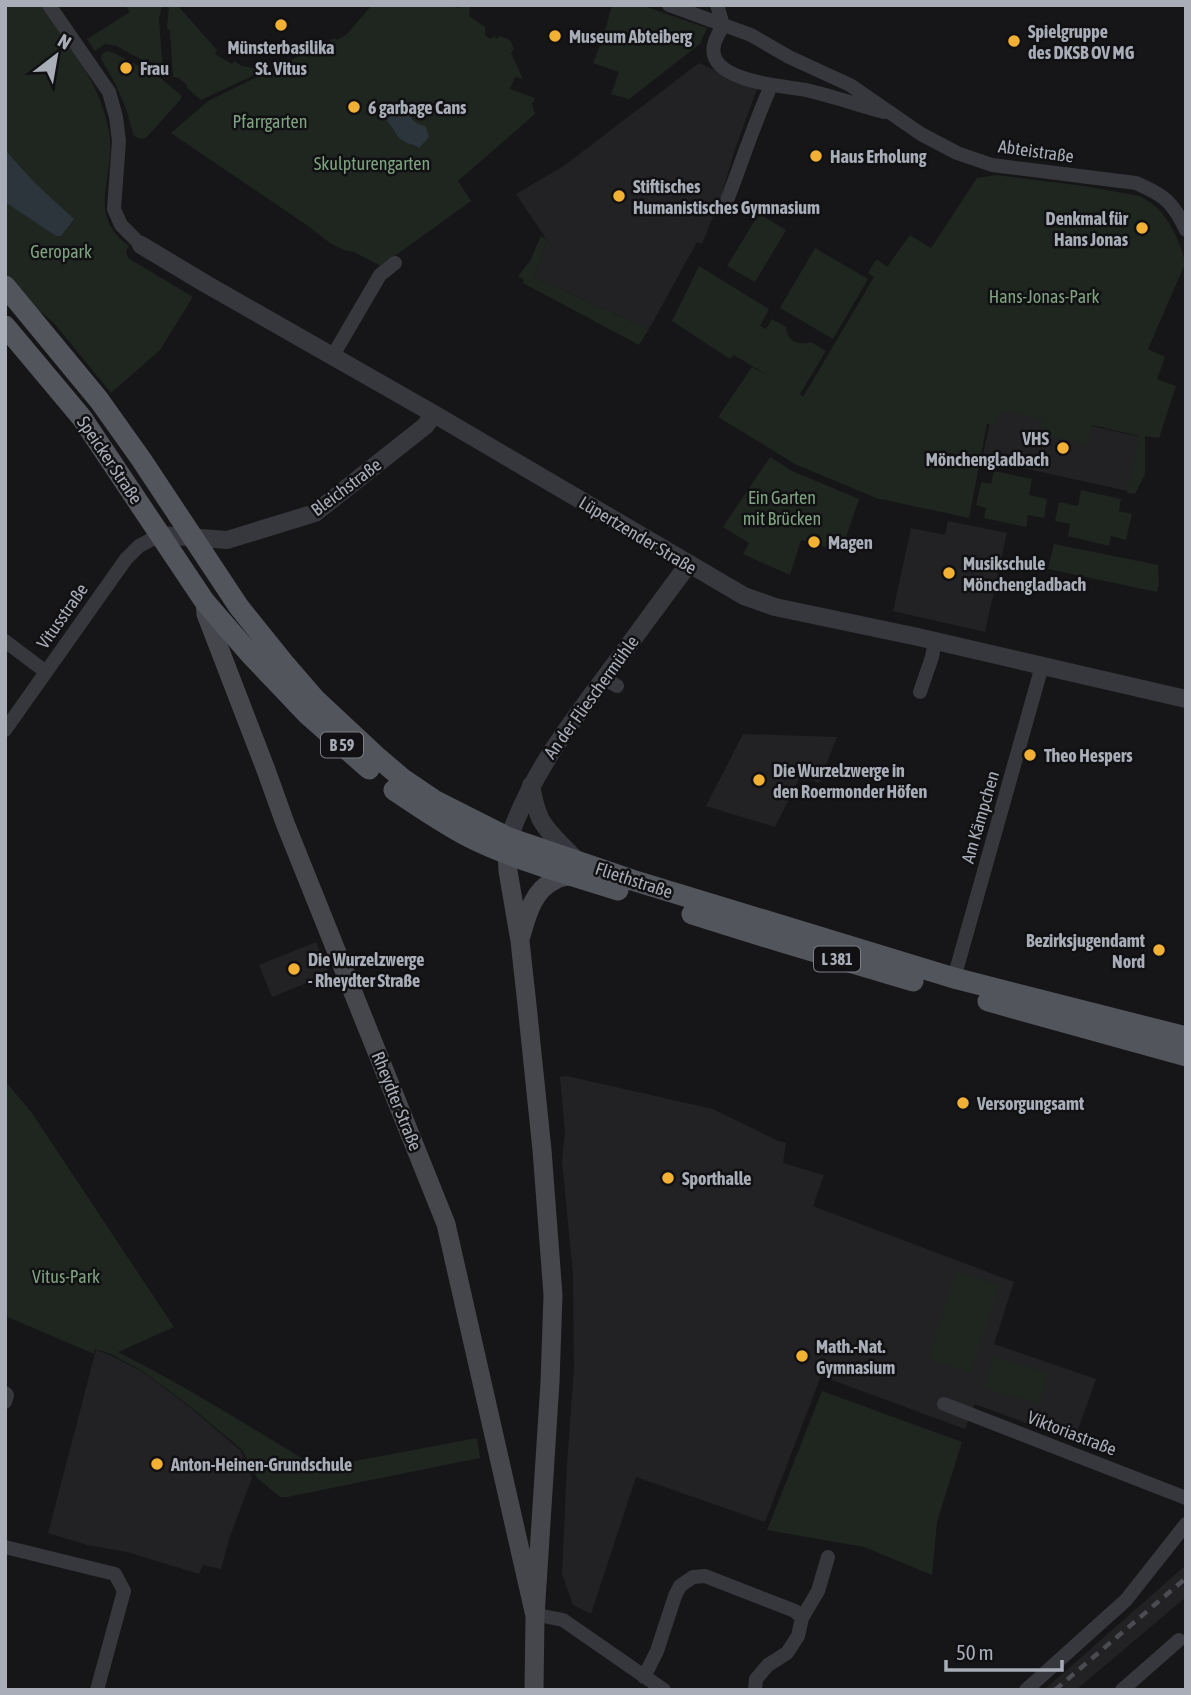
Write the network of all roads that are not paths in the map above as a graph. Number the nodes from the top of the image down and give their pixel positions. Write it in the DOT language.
graph roads {
  1 [pos="50,5"];
  2 [pos="669,5"];
  3 [pos="717,5"];
  4 [pos="723,24"];
  5 [pos="771,86"];
  6 [pos="893,115"];
  7 [pos="724,208"];
  8 [pos="1186,230"];
  9 [pos="141,245"];
  10 [pos="395,263"];
  11 [pos="5,285"];
  12 [pos="5,326"];
  13 [pos="332,357"];
  14 [pos="434,414"];
  15 [pos="160,535"];
  16 [pos="194,537"];
  17 [pos="688,565"];
  18 [pos="205,601"];
  19 [pos="5,641"];
  20 [pos="935,641"];
  21 [pos="1042,666"];
  22 [pos="46,672"];
  23 [pos="920,692"];
  24 [pos="1186,699"];
  25 [pos="5,730"];
  26 [pos="531,785"];
  27 [pos="508,845"];
  28 [pos="575,868"];
  29 [pos="520,941"];
  30 [pos="954,978"];
  31 [pos="1186,1037"];
  32 [pos="1186,1056"];
  33 [pos="5,1392"];
  34 [pos="5,1402"];
  35 [pos="943,1404"];
  36 [pos="1186,1498"];
  37 [pos="541,1507"];
  38 [pos="512,1512"];
  39 [pos="1186,1524"];
  40 [pos="5,1547"];
  41 [pos="828,1557"];
  42 [pos="535,1616"];
  43 [pos="802,1618"];
  44 [pos="1179,1640"];
  45 [pos="644,1676"];
  46 [pos="97,1690"];
  47 [pos="534,1690"];
  48 [pos="664,1690"];
  49 [pos="755,1690"];
  50 [pos="1026,1690"];
  51 [pos="1122,1690"];
  1 -- 9 [label="street"];
  2 -- 4 [label="street, Abteistraße"];
  3 -- 4 [label="street"];
  4 -- 5 [label="street, Abteistraße"];
  4 -- 6 [label="street, Abteistraße"];
  5 -- 6 [label="street, Abteistraße"];
  5 -- 7 [label="street"];
  6 -- 8 [label="street, Abteistraße"];
  9 -- 13 [label="street, Lüpertzender Straße"];
  10 -- 13 [label="street"];
  11 -- 16 [label="main road, Speicker Straße / B 59"];
  12 -- 15 [label="main road, Speicker Straße / B 59"];
  13 -- 14 [label="street, Lüpertzender Straße"];
  14 -- 16 [label="street, Bleichstraße"];
  14 -- 17 [label="street, Lüpertzender Straße"];
  15 -- 16 [label="street, Bleichstraße"];
  15 -- 18 [label="main road, Speicker Straße / B 59"];
  15 -- 22 [label="street, Vitusstraße"];
  16 -- 27 [label="main road, Fliethstraße / B 59"];
  17 -- 20 [label="street, Lüpertzender Straße"];
  17 -- 26 [label="street, An der Flieschermühle"];
  18 -- 27 [label="main road, Fliethstraße / B 59"];
  18 -- 38 [label="main road, Rheydter Straße / B 59"];
  19 -- 22 [label="street"];
  20 -- 21 [label="street, Lüpertzender Straße"];
  20 -- 23 [label="street"];
  21 -- 24 [label="street, Lüpertzender Straße"];
  21 -- 30 [label="street, Am Kämpchen"];
  22 -- 25 [label="street, Vitusstraße"];
  26 -- 27 [label="street, An der Flieschermühle"];
  26 -- 28 [label="street"];
  27 -- 28 [label="main road, Fliethstraße / L 381"];
  27 -- 29 [label="main road, Rheydter Straße / B 59"];
  28 -- 29 [label="main road, B 59"];
  28 -- 30 [label="main road, Fliethstraße / L 381"];
  28 -- 32 [label="main road, Fliethstraße / L 381"];
  29 -- 37 [label="main road, Rheydter Straße / B 59"];
  30 -- 31 [label="main road, Fliethstraße / L 381"];
  33 -- 34 [label="street"];
  35 -- 36 [label="street, Viktoriastraße"];
  37 -- 38 [label="main road"];
  37 -- 42 [label="main road, Rheydter Straße / B 59"];
  38 -- 42 [label="main road, Rheydter Straße / B 59"];
  39 -- 50 [label="street"];
  40 -- 46 [label="street"];
  41 -- 43 [label="street"];
  42 -- 45 [label="street"];
  42 -- 47 [label="main road, Rheydter Straße / B 59"];
  43 -- 45 [label="street"];
  43 -- 49 [label="street"];
  44 -- 51 [label="street"];
  45 -- 48 [label="street"];
}
